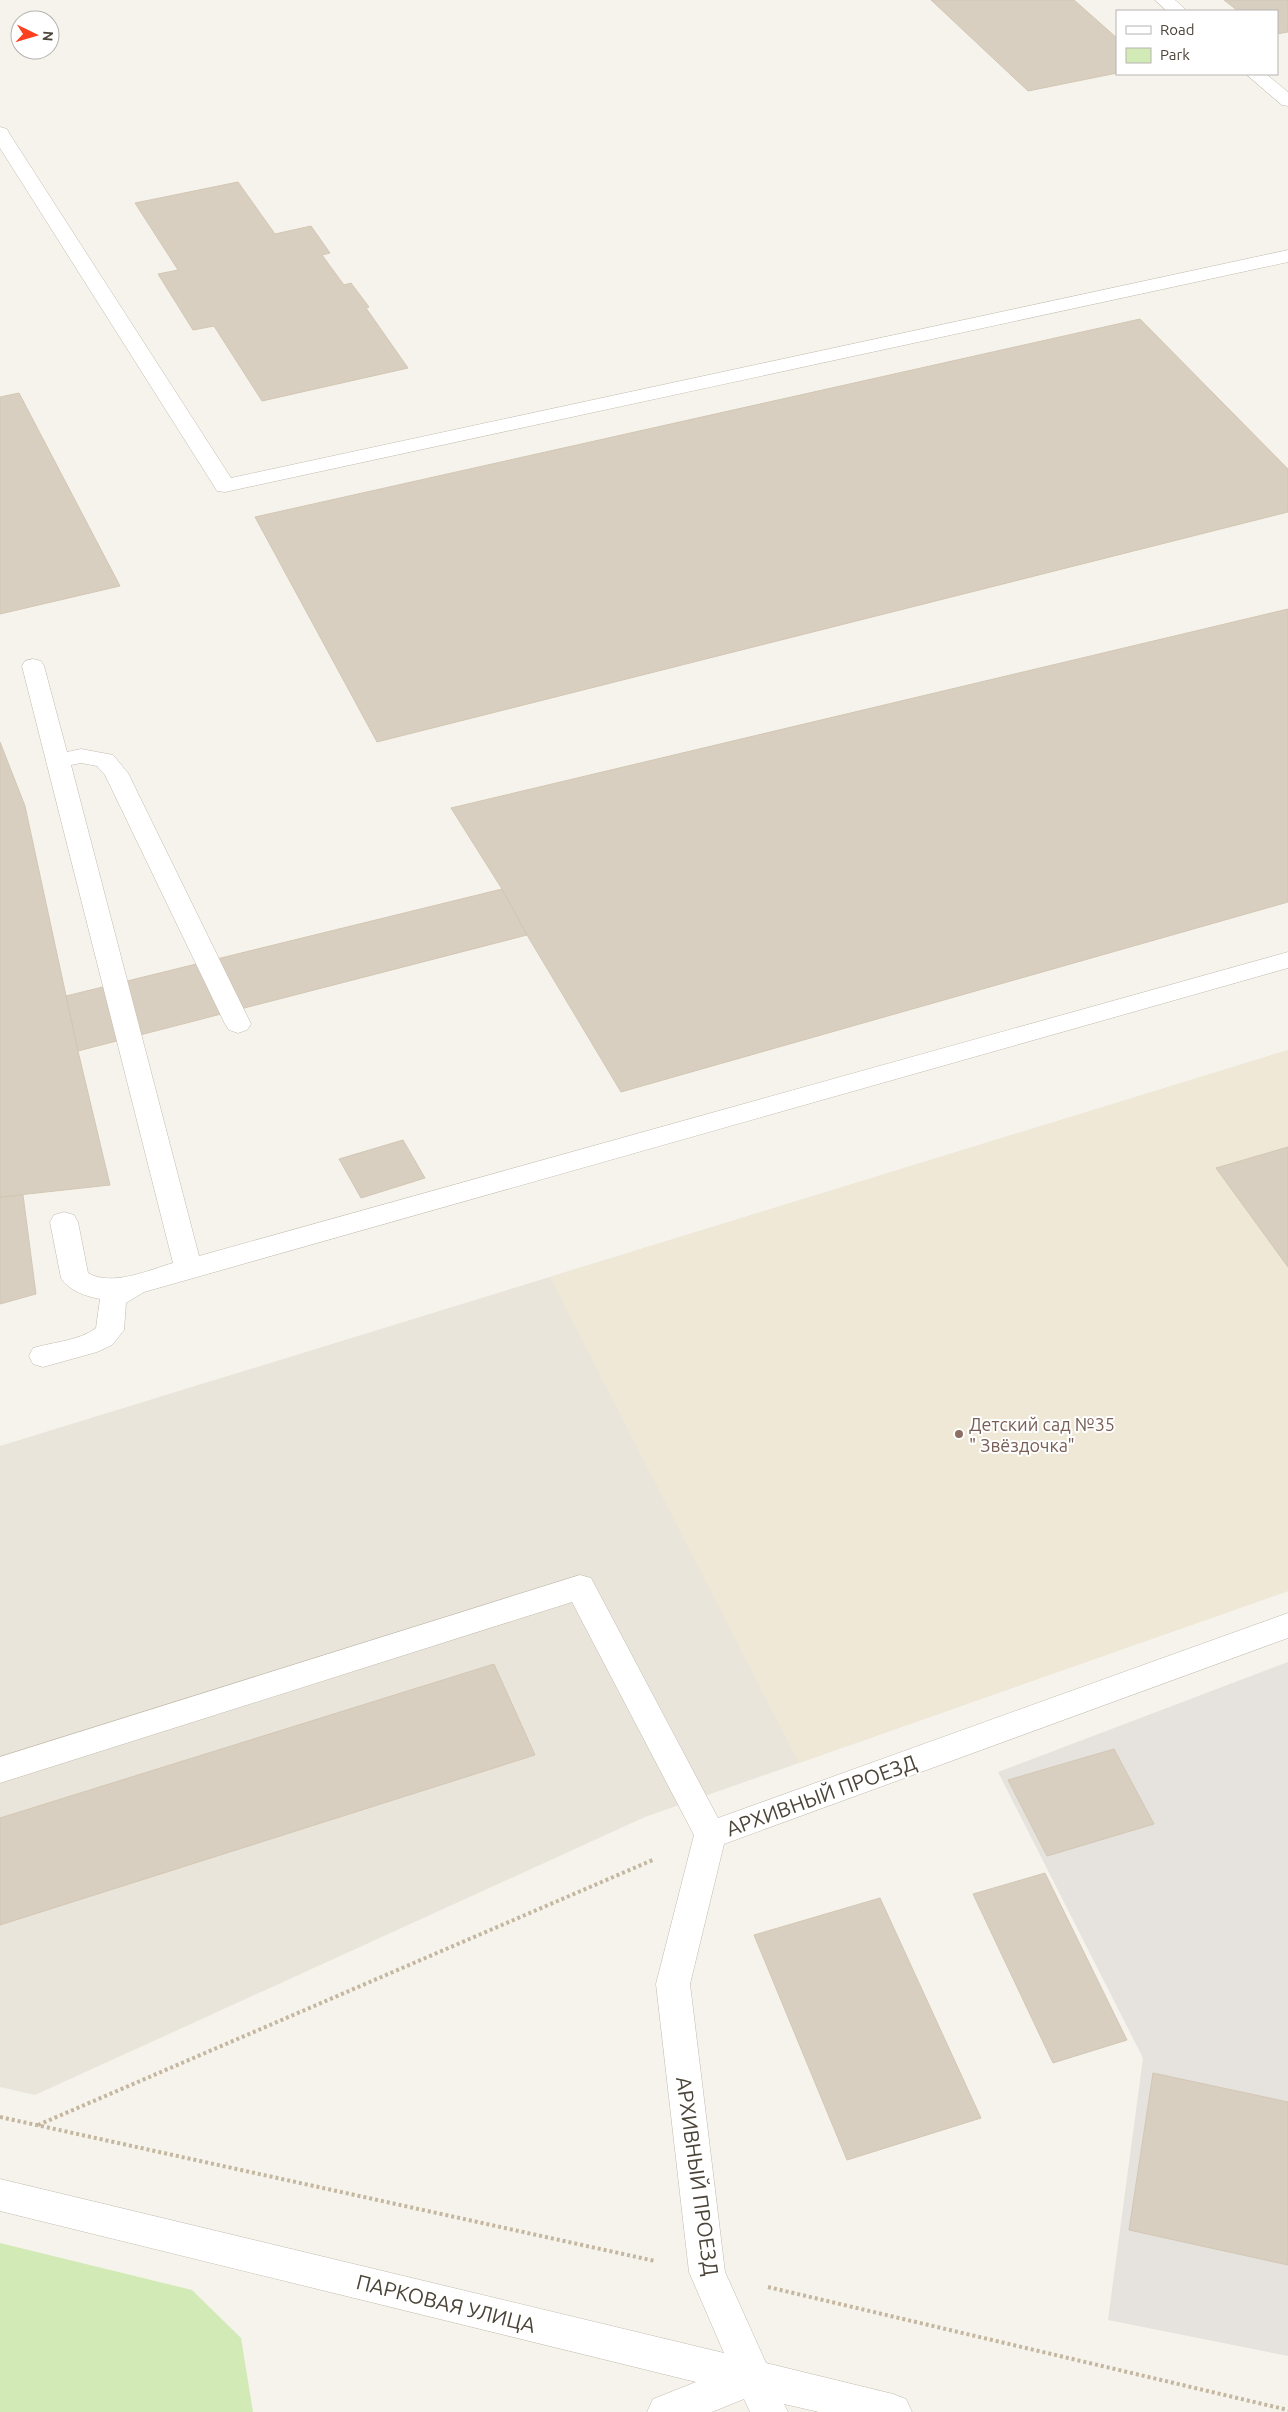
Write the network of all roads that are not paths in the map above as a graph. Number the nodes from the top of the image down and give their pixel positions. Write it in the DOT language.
graph roads {
  1 [pos="1164,0"];
  2 [pos="1177,10"];
  3 [pos="1256,75"];
  4 [pos="1288,101"];
  5 [pos="0,133"];
  6 [pos="1283,262"];
  7 [pos="33,666"];
  8 [pos="57,761"];
  9 [pos="1288,960"];
  10 [pos="238,1024"];
  11 [pos="64,1222"];
  12 [pos="188,1270"];
  13 [pos="135,1284"];
  14 [pos="44,1356"];
  15 [pos="1288,1625"];
  16 [pos="0,1770"];
  17 [pos="710,1835"];
  18 [pos="0,2195"];
  19 [pos="753,2378"];
  20 [pos="666,2412"];
  21 [pos="769,2412"];
  22 [pos="893,2412"];
  1 -- 2 [label="street"];
  3 -- 4 [label="street"];
  5 -- 6 [label="street"];
  7 -- 8 [label="street"];
  8 -- 10 [label="street"];
  8 -- 12 [label="street"];
  9 -- 12 [label="street"];
  11 -- 13 [label="street"];
  12 -- 13 [label="street"];
  13 -- 14 [label="street"];
  15 -- 17 [label="street, АРХИВНЫЙ ПРОЕЗД"];
  16 -- 17 [label="street"];
  17 -- 19 [label="street, АРХИВНЫЙ ПРОЕЗД"];
  18 -- 19 [label="street, ПАРКОВАЯ УЛИЦА"];
  19 -- 20 [label="street"];
  19 -- 21 [label="street, АРХИВНЫЙ ПРОЕЗД"];
  19 -- 22 [label="street, ПАРКОВАЯ УЛИЦА"];
}
